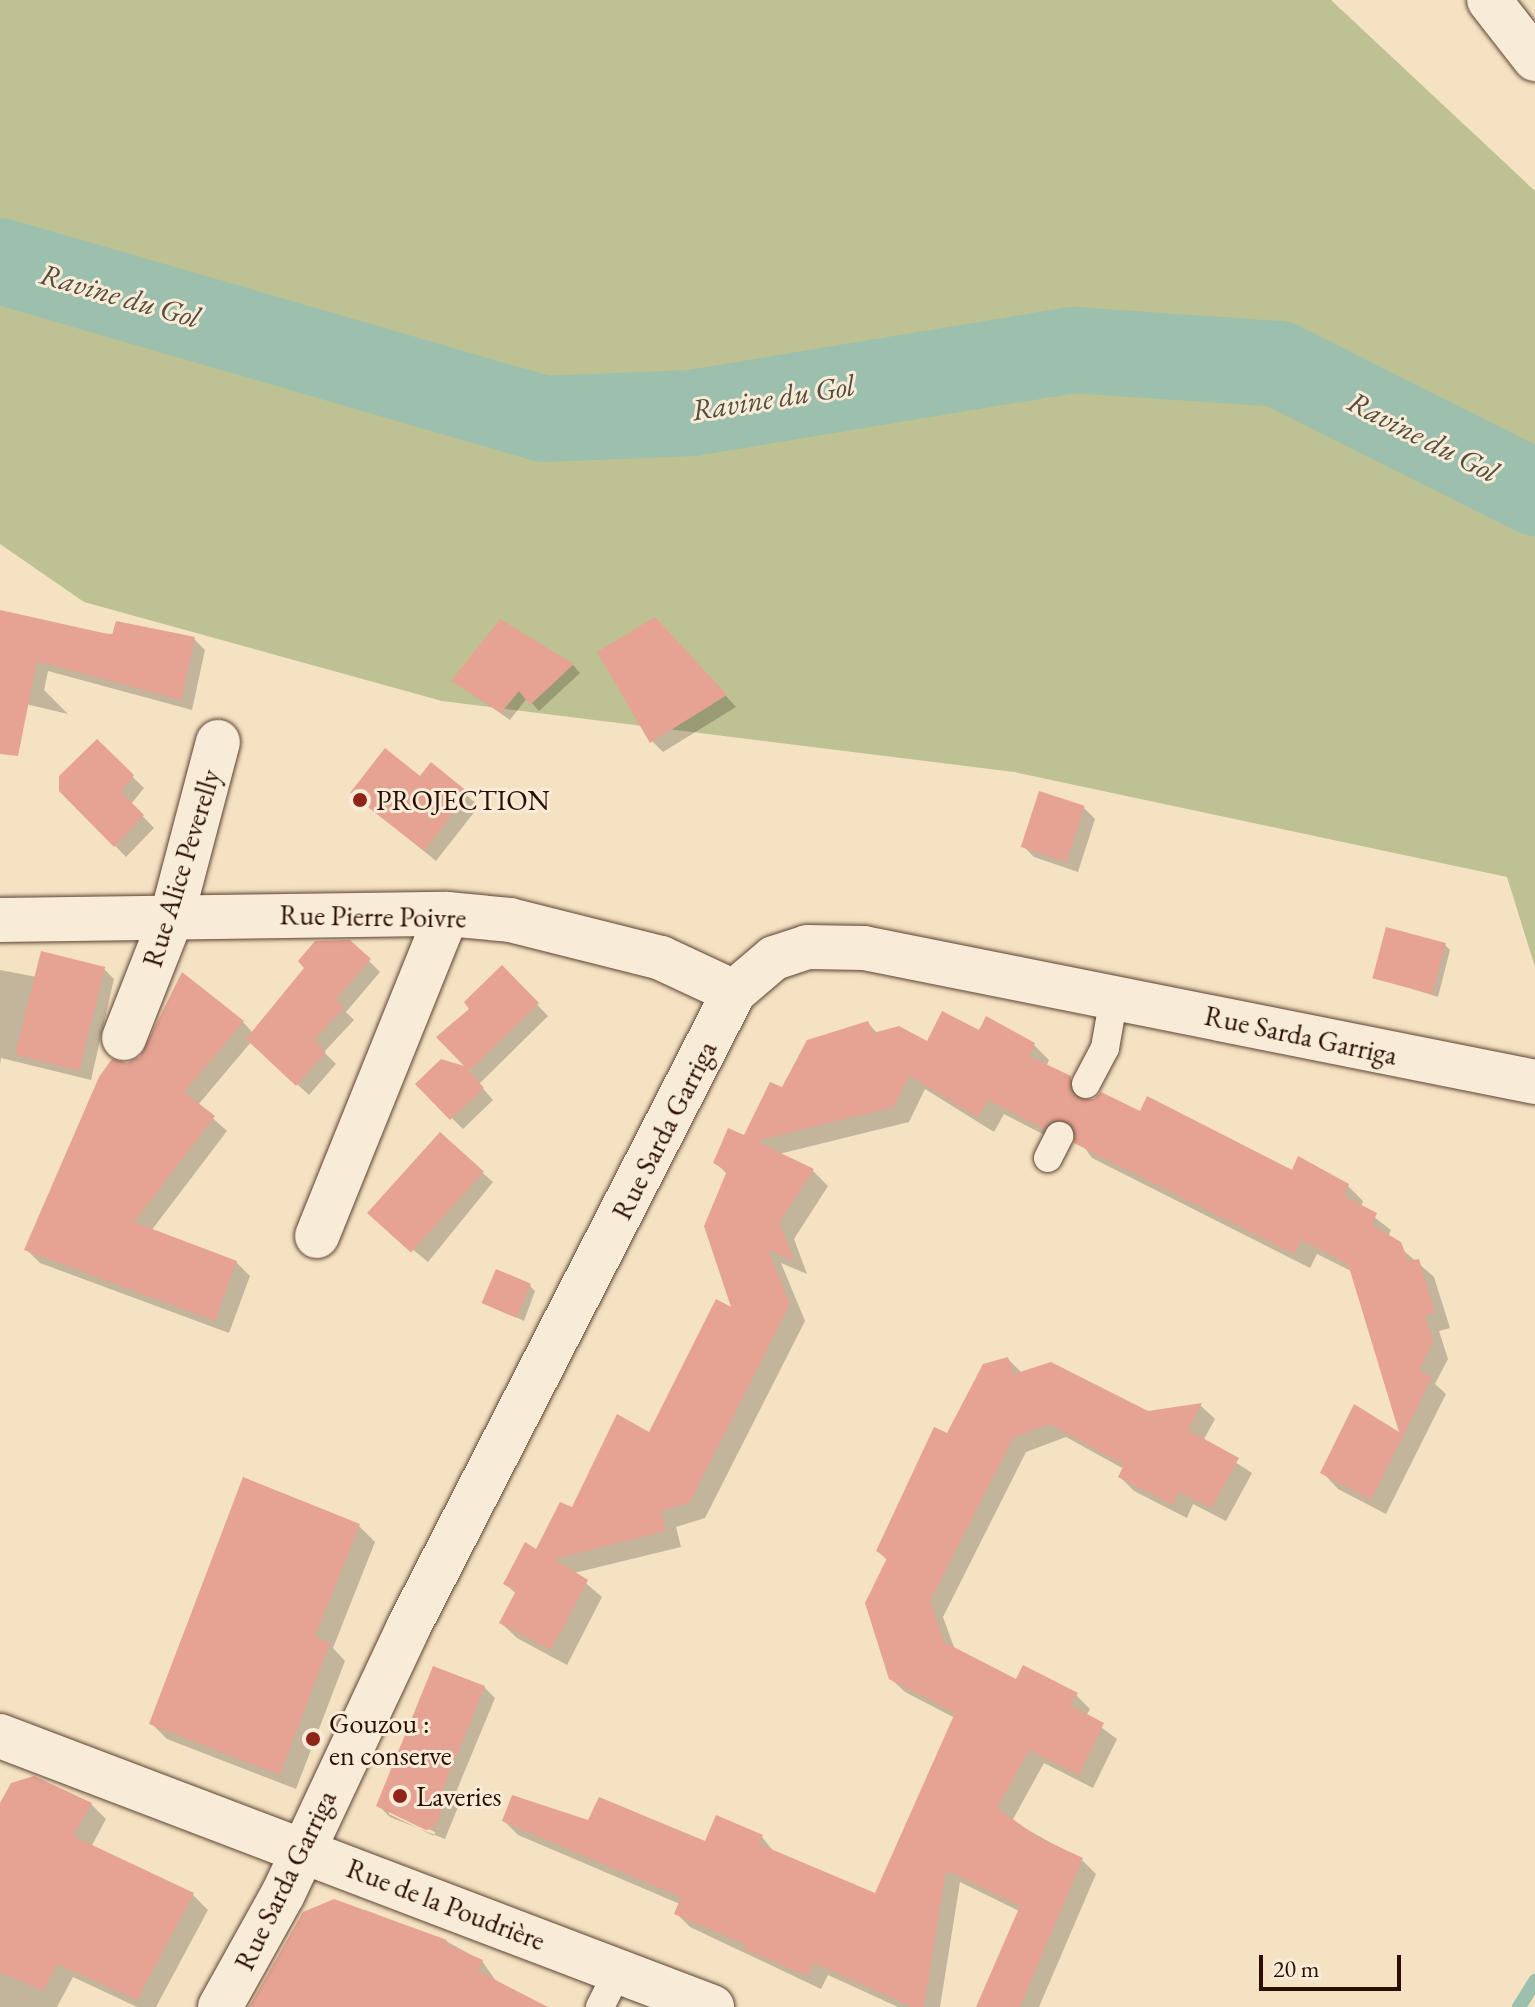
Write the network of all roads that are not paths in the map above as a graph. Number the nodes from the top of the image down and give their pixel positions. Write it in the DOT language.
graph roads {
  1 [pos="1502,5"];
  2 [pos="1535,59"];
  3 [pos="218,742"];
  4 [pos="447,914"];
  5 [pos="172,916"];
  6 [pos="0,920"];
  7 [pos="734,992"];
  8 [pos="1114,997"];
  9 [pos="124,1038"];
  10 [pos="1535,1082"];
  11 [pos="1086,1084"];
  12 [pos="317,1236"];
  13 [pos="0,1736"];
  14 [pos="300,1851"];
  15 [pos="609,1989"];
  16 [pos="220,2007"];
  17 [pos="712,2007"];
  1 -- 2 [label="street"];
  3 -- 5 [label="street, Rue Alice Peverelly"];
  4 -- 5 [label="street, Rue Pierre Poivre"];
  4 -- 7 [label="street, Rue Pierre Poivre"];
  4 -- 12 [label="street"];
  5 -- 6 [label="street, Rue Pierre Poivre"];
  5 -- 9 [label="street, Rue Alice Peverelly"];
  7 -- 8 [label="street, Rue Sarda Garriga"];
  7 -- 14 [label="street, Rue Sarda Garriga"];
  8 -- 10 [label="street, Rue Sarda Garriga"];
  8 -- 11 [label="lane"];
  13 -- 14 [label="street, Rue de la Poudrière"];
  14 -- 15 [label="street, Rue de la Poudrière"];
  14 -- 16 [label="street, Rue Sarda Garriga"];
  15 -- 17 [label="street, Rue de la Poudrière"];
}
